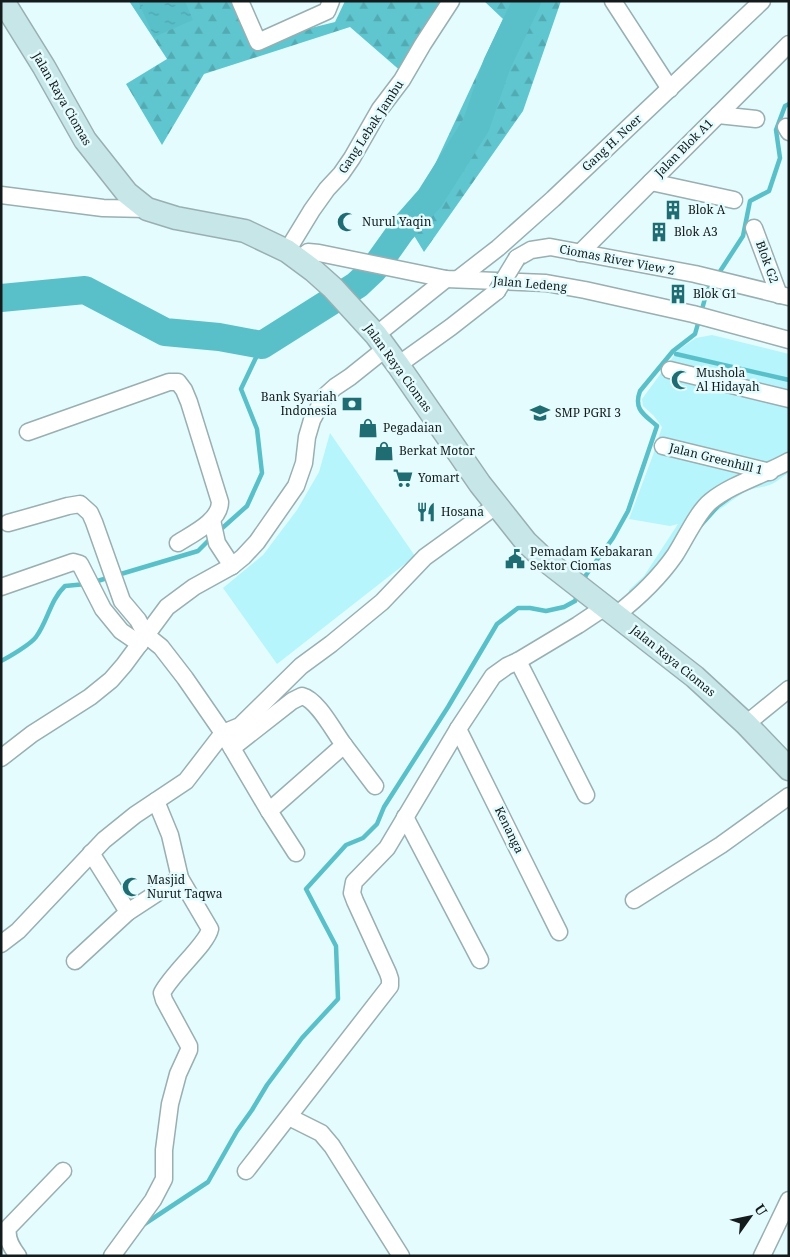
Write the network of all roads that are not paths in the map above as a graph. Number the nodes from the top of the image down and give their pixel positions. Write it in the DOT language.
graph roads {
  1 [pos="3,1"];
  2 [pos="240,1"];
  3 [pos="331,1"];
  4 [pos="451,1"];
  5 [pos="612,1"];
  6 [pos="762,1"];
  7 [pos="789,44"];
  8 [pos="670,89"];
  9 [pos="718,115"];
  10 [pos="756,120"];
  11 [pos="650,182"];
  12 [pos="1,195"];
  13 [pos="734,200"];
  14 [pos="147,209"];
  15 [pos="754,228"];
  16 [pos="580,253"];
  17 [pos="294,255"];
  18 [pos="452,279"];
  19 [pos="784,296"];
  20 [pos="789,340"];
  21 [pos="380,342"];
  22 [pos="670,370"];
  23 [pos="789,399"];
  24 [pos="28,432"];
  25 [pos="663,446"];
  26 [pos="789,461"];
  27 [pos="770,472"];
  28 [pos="497,505"];
  29 [pos="212,522"];
  30 [pos="8,523"];
  31 [pos="178,543"];
  32 [pos="228,559"];
  33 [pos="1,587"];
  34 [pos="603,605"];
  35 [pos="143,640"];
  36 [pos="518,661"];
  37 [pos="789,689"];
  38 [pos="746,724"];
  39 [pos="458,729"];
  40 [pos="223,733"];
  41 [pos="344,745"];
  42 [pos="232,748"];
  43 [pos="1,758"];
  44 [pos="789,769"];
  45 [pos="375,786"];
  46 [pos="586,795"];
  47 [pos="789,796"];
  48 [pos="156,801"];
  49 [pos="269,811"];
  50 [pos="405,818"];
  51 [pos="91,853"];
  52 [pos="296,853"];
  53 [pos="180,878"];
  54 [pos="634,900"];
  55 [pos="128,912"];
  56 [pos="559,932"];
  57 [pos="1,944"];
  58 [pos="480,960"];
  59 [pos="75,961"];
  60 [pos="288,1117"];
  61 [pos="246,1171"];
  62 [pos="64,1172"];
  63 [pos="789,1200"];
  64 [pos="18,1256"];
  65 [pos="112,1256"];
  66 [pos="401,1256"];
  67 [pos="762,1256"];
  1 -- 14 [label="main road, Jalan Raya Ciomas"];
  2 -- 3 [label="street"];
  4 -- 17 [label="street, Gang Lebak Jambu"];
  5 -- 8 [label="street"];
  6 -- 8 [label="street, Gang H. Noer"];
  7 -- 9 [label="street, Jalan Blok A1"];
  8 -- 18 [label="street, Gang H. Noer"];
  9 -- 10 [label="street"];
  9 -- 11 [label="street, Jalan Blok A1"];
  11 -- 13 [label="street"];
  11 -- 16 [label="street, Jalan Blok A1"];
  12 -- 14 [label="street"];
  14 -- 17 [label="main road, Jalan Raya Ciomas"];
  15 -- 19 [label="street, Blok G2"];
  16 -- 19 [label="street, Ciomas River View 2"];
  16 -- 21 [label="street, Ciomas River View 2, bridge"];
  17 -- 18 [label="street, Jalan Ledeng"];
  17 -- 21 [label="main road, Jalan Raya Ciomas"];
  18 -- 20 [label="street, Jalan Ledeng"];
  18 -- 21 [label="street, Gang H. Noer"];
  21 -- 28 [label="main road, Jalan Raya Ciomas"];
  21 -- 32 [label="street"];
  22 -- 23 [label="street"];
  24 -- 29 [label="street"];
  25 -- 27 [label="street, Jalan Greenhill 1"];
  26 -- 27 [label="street"];
  27 -- 34 [label="street"];
  28 -- 34 [label="main road, Jalan Raya Ciomas"];
  28 -- 40 [label="street"];
  29 -- 31 [label="street"];
  29 -- 32 [label="street"];
  30 -- 35 [label="street"];
  32 -- 35 [label="street"];
  33 -- 35 [label="street"];
  34 -- 36 [label="street"];
  34 -- 38 [label="main road, Jalan Raya Ciomas"];
  35 -- 40 [label="street"];
  35 -- 43 [label="street"];
  36 -- 39 [label="street"];
  36 -- 46 [label="street"];
  37 -- 38 [label="street"];
  38 -- 44 [label="main road, Jalan Raya Ciomas"];
  39 -- 50 [label="street"];
  39 -- 56 [label="street, Kenanga"];
  40 -- 42 [label="street"];
  40 -- 48 [label="street"];
  41 -- 42 [label="street"];
  41 -- 45 [label="street"];
  41 -- 49 [label="street"];
  42 -- 49 [label="street"];
  47 -- 54 [label="street"];
  48 -- 51 [label="street"];
  48 -- 53 [label="street"];
  49 -- 52 [label="street"];
  50 -- 58 [label="street"];
  50 -- 60 [label="street"];
  51 -- 55 [label="street"];
  51 -- 57 [label="street"];
  53 -- 55 [label="street"];
  53 -- 65 [label="street"];
  55 -- 59 [label="street"];
  60 -- 61 [label="street"];
  60 -- 66 [label="street"];
  62 -- 64 [label="street"];
  63 -- 67 [label="street"];
}
